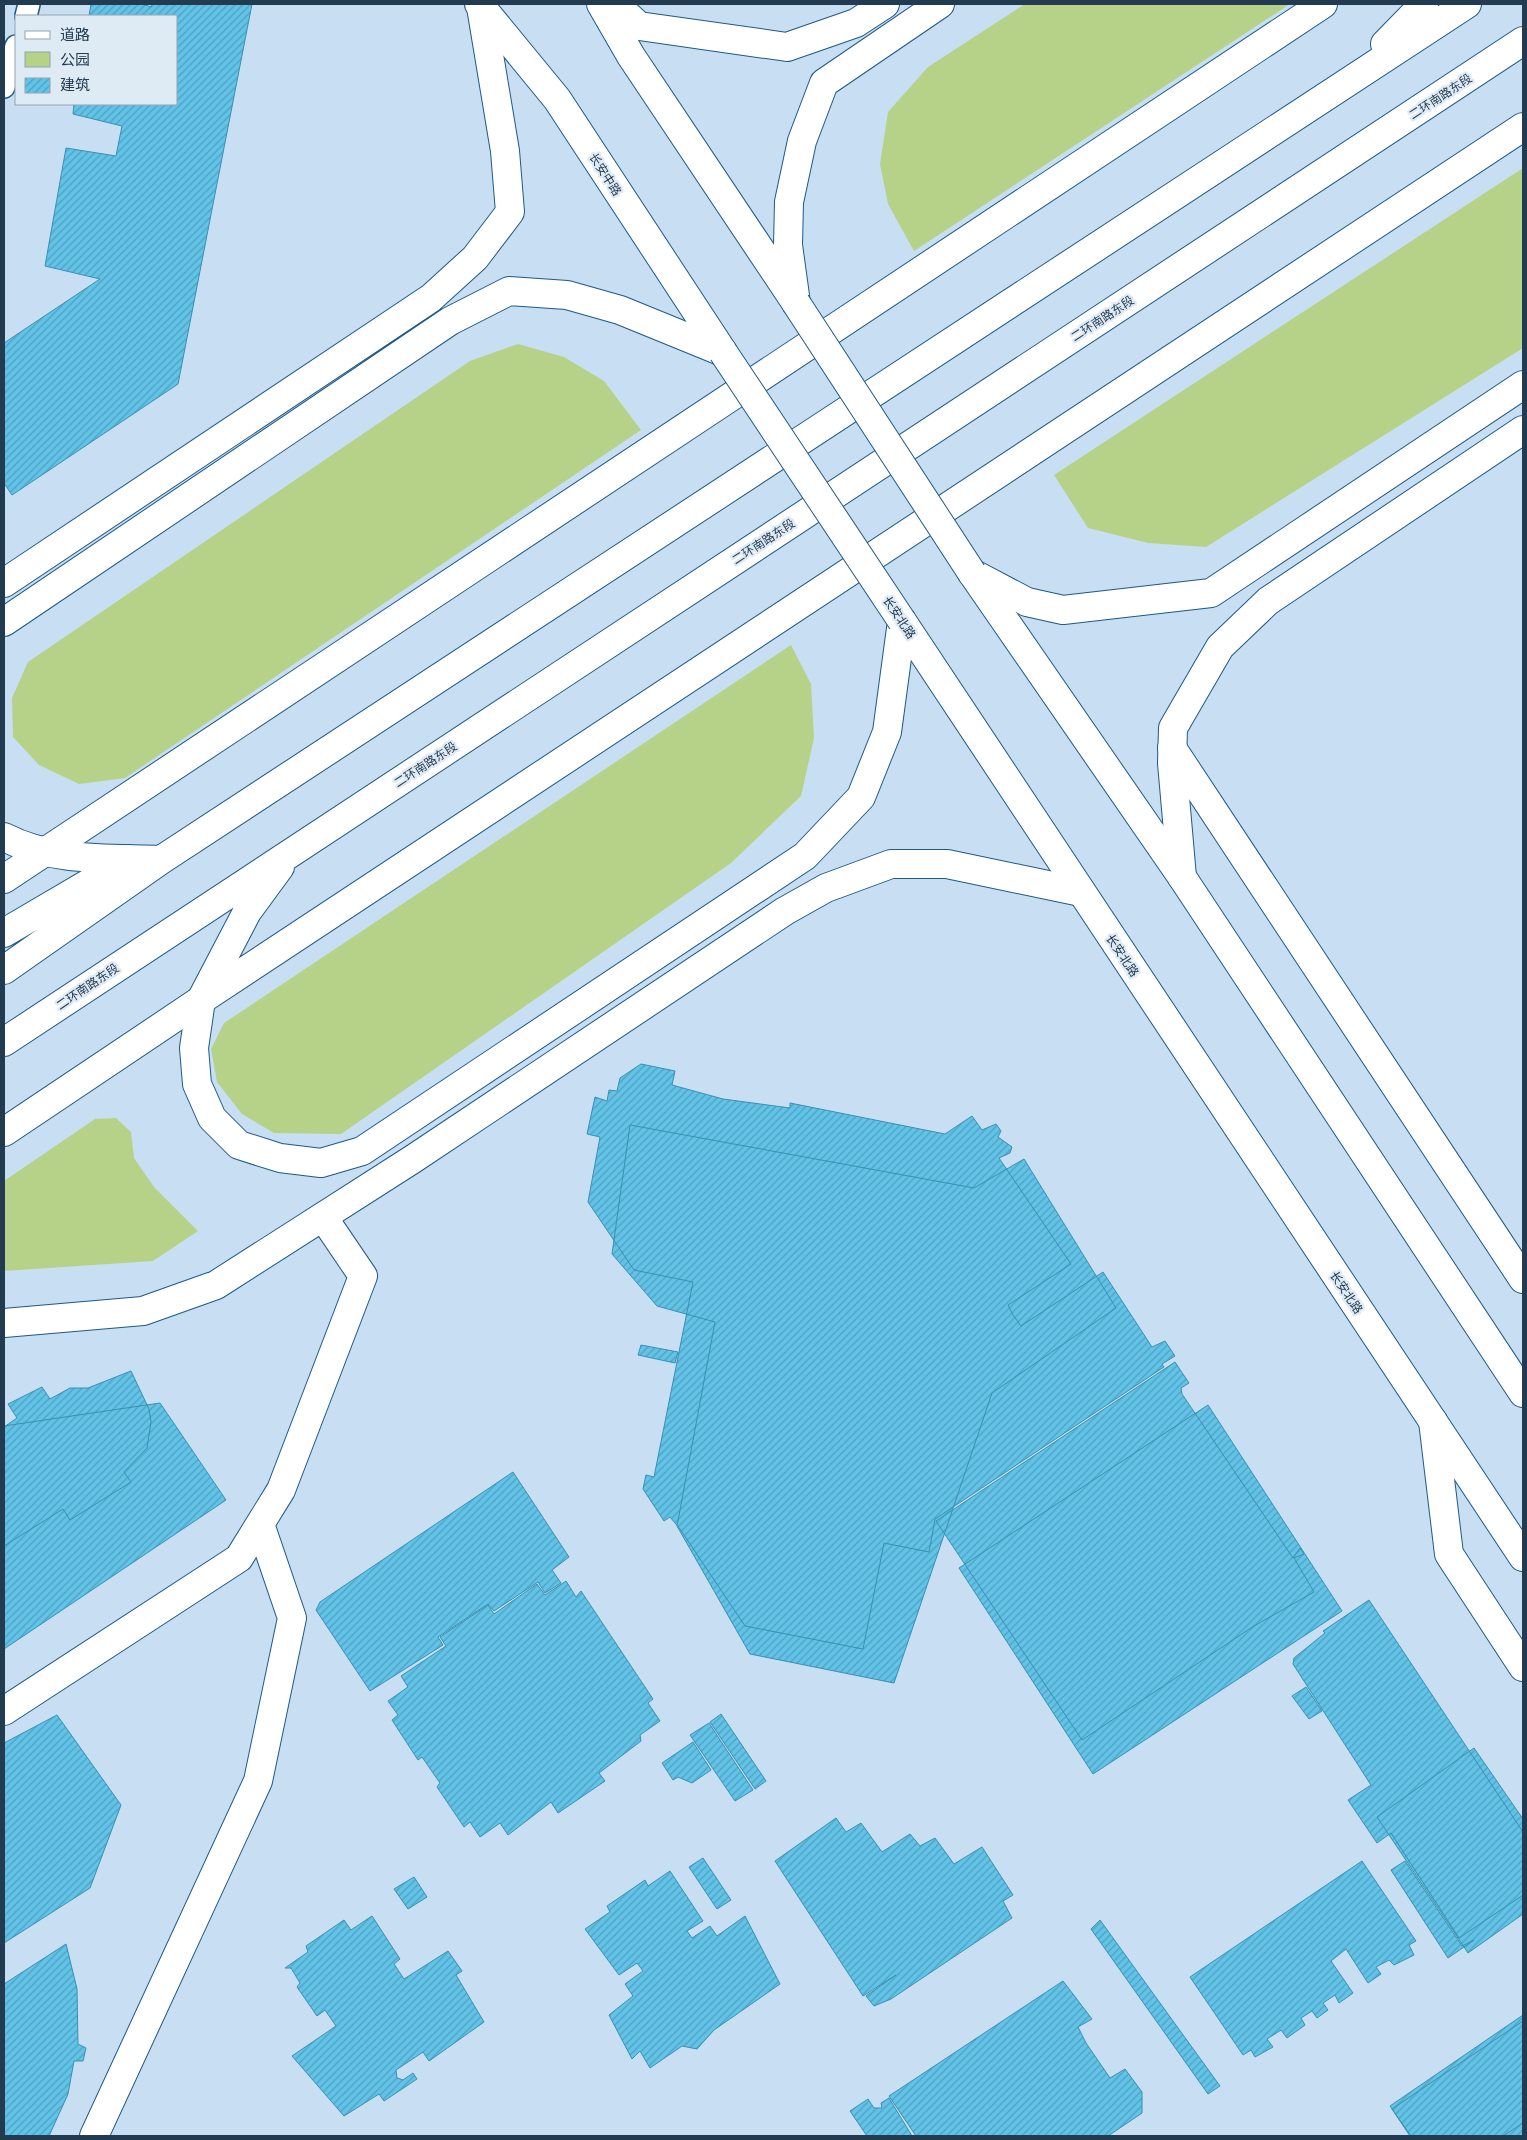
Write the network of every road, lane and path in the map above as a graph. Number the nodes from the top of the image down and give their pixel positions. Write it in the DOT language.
graph roads {
  1 [pos="601,4"];
  2 [pos="615,4"];
  3 [pos="885,4"];
  4 [pos="940,4"];
  5 [pos="1323,4"];
  6 [pos="1424,4"];
  7 [pos="1467,4"];
  8 [pos="480,6"];
  9 [pos="1523,41"];
  10 [pos="15,49"];
  11 [pos="1351,80"];
  12 [pos="4,87"];
  13 [pos="1523,127"];
  14 [pos="796,303"];
  15 [pos="723,352"];
  16 [pos="1523,385"];
  17 [pos="1523,430"];
  18 [pos="972,573"];
  19 [pos="4,583"];
  20 [pos="902,621"];
  21 [pos="4,622"];
  22 [pos="1172,748"];
  23 [pos="4,837"];
  24 [pos="46,851"];
  25 [pos="291,852"];
  26 [pos="130,859"];
  27 [pos="161,860"];
  28 [pos="1182,877"];
  29 [pos="4,879"];
  30 [pos="1081,892"];
  31 [pos="4,933"];
  32 [pos="4,970"];
  33 [pos="201,1000"];
  34 [pos="4,1042"];
  35 [pos="4,1132"];
  36 [pos="323,1217"];
  37 [pos="1523,1279"];
  38 [pos="4,1323"];
  39 [pos="1523,1393"];
  40 [pos="1433,1421"];
  41 [pos="260,1524"];
  42 [pos="1523,1557"];
  43 [pos="1523,1667"];
  44 [pos="4,1712"];
  45 [pos="94,2136"];
  1 -- 14 [label="main road"];
  2 -- 3 [label="main road"];
  4 -- 14 [label="main road"];
  5 -- 24 [label="main road"];
  6 -- 11 [label="main road"];
  7 -- 11 [label="main road"];
  8 -- 15 [label="main road, 长安中路"];
  8 -- 19 [label="main road"];
  9 -- 25 [label="main road, 二环南路东段"];
  10 -- 12 [label="lane"];
  11 -- 27 [label="main road"];
  13 -- 33 [label="main road"];
  14 -- 18 [label="main road, bridge"];
  15 -- 20 [label="main road, 长安北路, bridge"];
  15 -- 21 [label="main road"];
  16 -- 18 [label="main road"];
  17 -- 22 [label="main road"];
  18 -- 28 [label="main road"];
  20 -- 30 [label="main road, 长安北路"];
  20 -- 33 [label="main road"];
  22 -- 28 [label="main road"];
  22 -- 37 [label="main road"];
  23 -- 24 [label="main road"];
  24 -- 26 [label="main road"];
  24 -- 29 [label="main road"];
  25 -- 33 [label="main road"];
  25 -- 34 [label="main road, 二环南路东段"];
  26 -- 27 [label="main road"];
  26 -- 31 [label="main road"];
  27 -- 32 [label="main road"];
  28 -- 39 [label="main road"];
  30 -- 36 [label="main road"];
  30 -- 40 [label="main road, 长安北路"];
  33 -- 35 [label="main road"];
  36 -- 38 [label="main road"];
  36 -- 41 [label="main road"];
  40 -- 42 [label="main road, 长安北路"];
  40 -- 43 [label="main road"];
  41 -- 44 [label="main road"];
  41 -- 45 [label="main road"];
}
